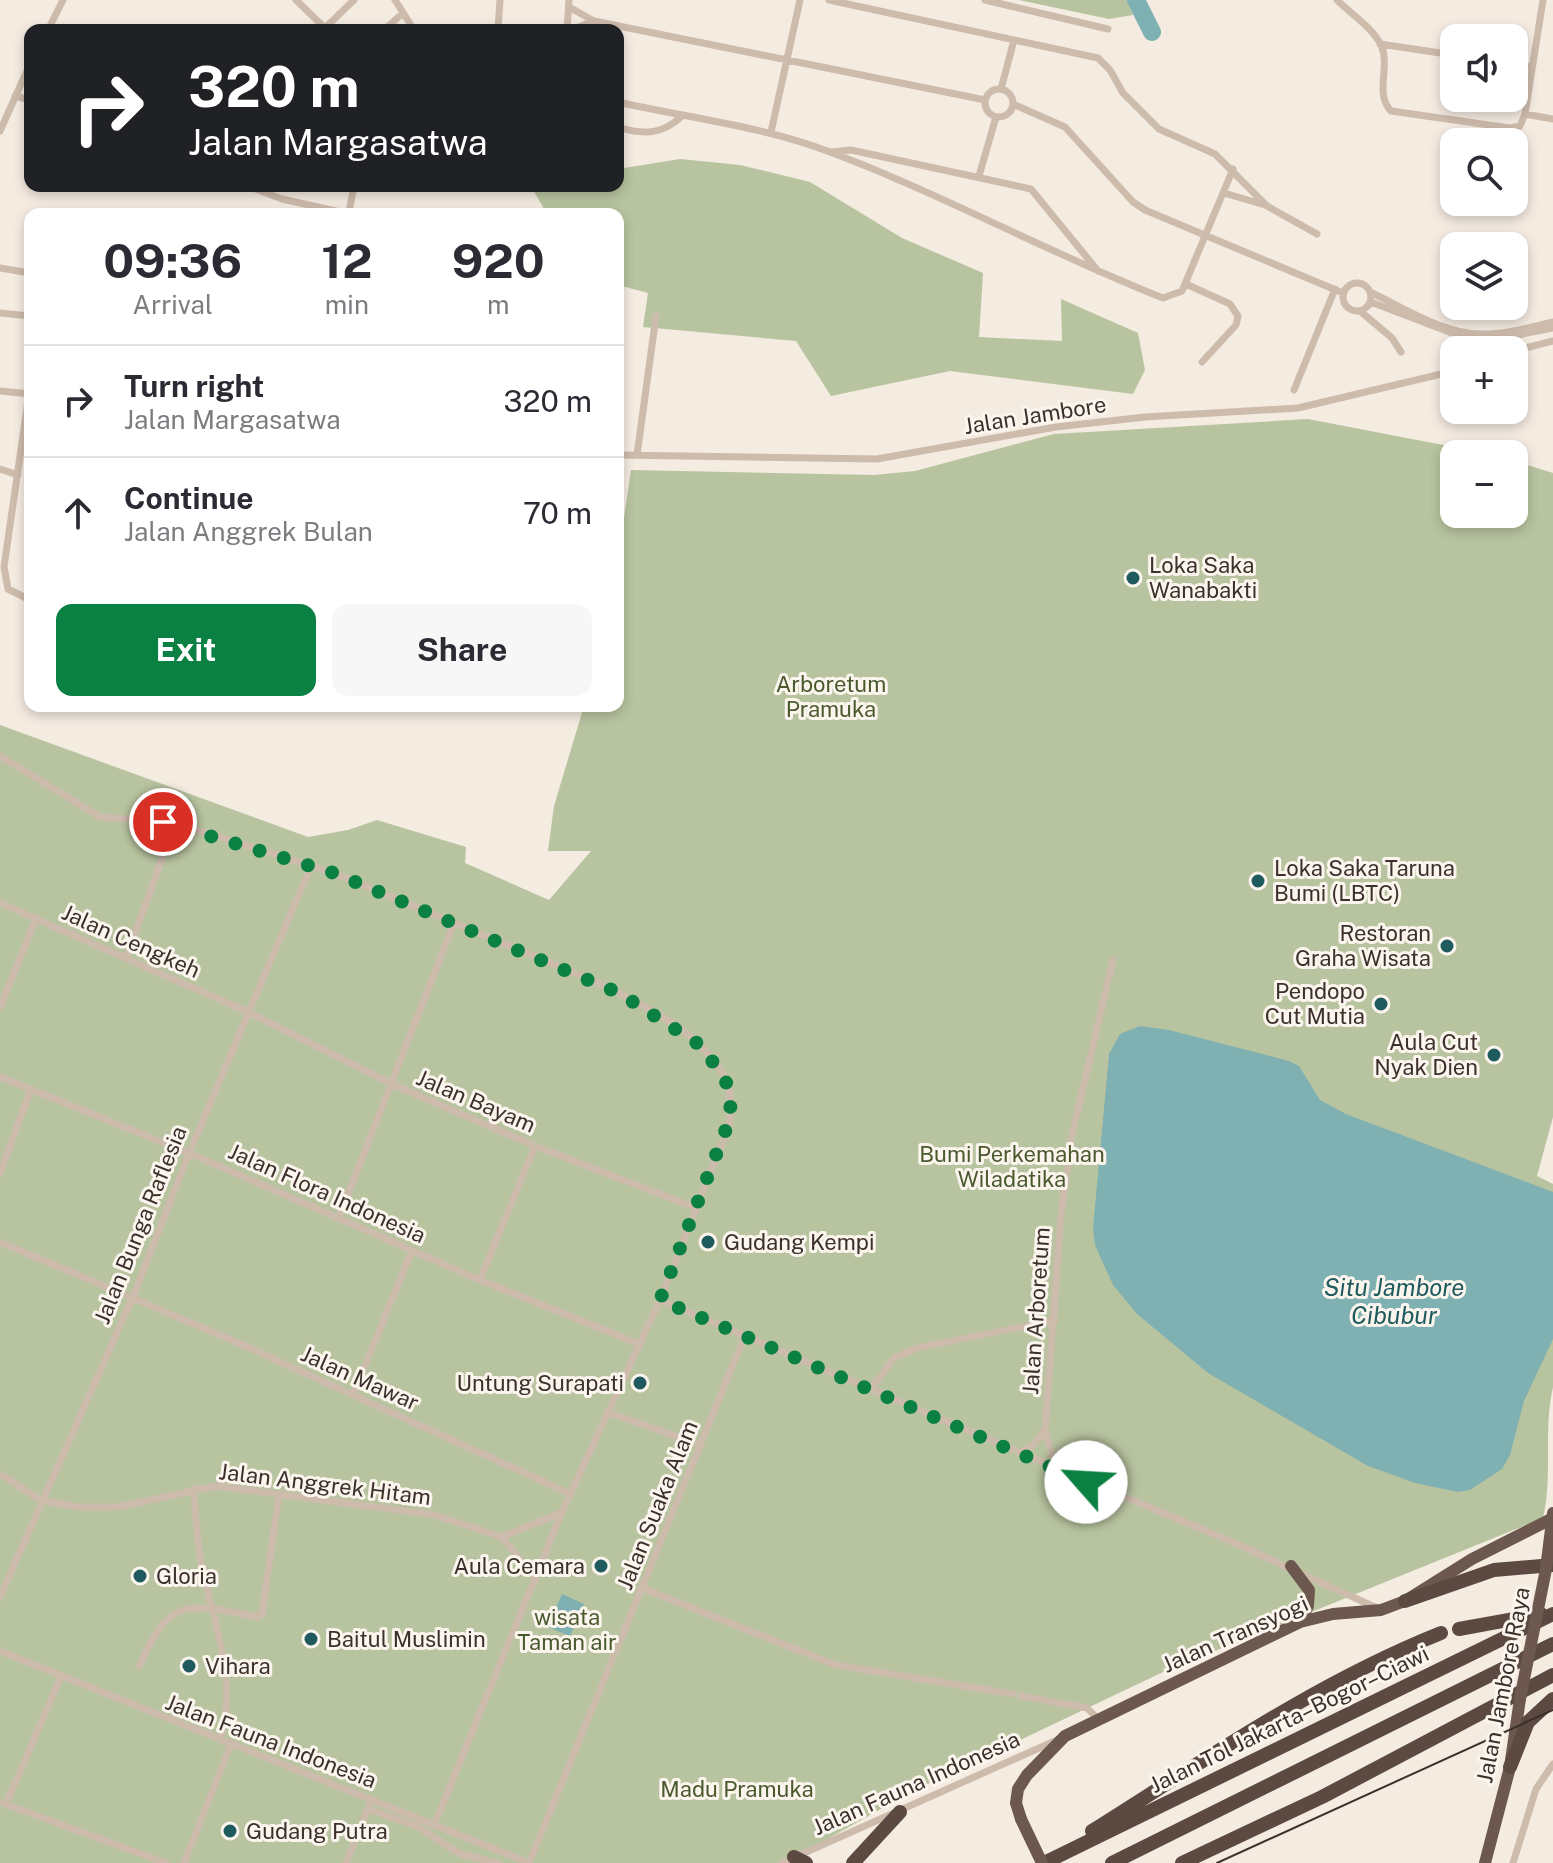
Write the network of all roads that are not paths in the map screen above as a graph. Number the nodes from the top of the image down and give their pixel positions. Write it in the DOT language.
graph roads {
  1 [pos="63,0"];
  2 [pos="296,0"];
  3 [pos="354,0"];
  4 [pos="395,0"];
  5 [pos="500,0"];
  6 [pos="800,0"];
  7 [pos="829,0"];
  8 [pos="985,0"];
  9 [pos="1337,0"];
  10 [pos="1543,0"];
  11 [pos="569,3"];
  12 [pos="403,13"];
  13 [pos="594,21"];
  14 [pos="51,24"];
  15 [pos="321,24"];
  16 [pos="331,24"];
  17 [pos="391,24"];
  18 [pos="410,24"];
  19 [pos="498,24"];
  20 [pos="569,24"];
  21 [pos="586,24"];
  22 [pos="609,24"];
  23 [pos="624,27"];
  24 [pos="1108,29"];
  25 [pos="1014,40"];
  26 [pos="1380,44"];
  27 [pos="1440,53"];
  28 [pos="786,60"];
  29 [pos="1530,67"];
  30 [pos="24,77"];
  31 [pos="1001,89"];
  32 [pos="15,96"];
  33 [pos="24,98"];
  34 [pos="985,100"];
  35 [pos="624,103"];
  36 [pos="1013,104"];
  37 [pos="1525,114"];
  38 [pos="682,116"];
  39 [pos="996,117"];
  40 [pos="1553,119"];
  41 [pos="2,121"];
  42 [pos="624,128"];
  43 [pos="0,131"];
  44 [pos="771,132"];
  45 [pos="831,152"];
  46 [pos="1233,169"];
  47 [pos="979,176"];
  48 [pos="266,192"];
  49 [pos="1224,193"];
  50 [pos="1267,206"];
  51 [pos="325,208"];
  52 [pos="1317,234"];
  53 [pos="1205,237"];
  54 [pos="0,268"];
  55 [pos="24,272"];
  56 [pos="1099,273"];
  57 [pos="1186,284"];
  58 [pos="1339,291"];
  59 [pos="1372,293"];
  60 [pos="1371,302"];
  61 [pos="1360,311"];
  62 [pos="0,313"];
  63 [pos="24,315"];
  64 [pos="656,316"];
  65 [pos="1553,325"];
  66 [pos="1553,341"];
  67 [pos="1528,347"];
  68 [pos="1401,352"];
  69 [pos="1202,362"];
  70 [pos="1440,374"];
  71 [pos="1294,390"];
  72 [pos="0,391"];
  73 [pos="24,393"];
  74 [pos="24,434"];
  75 [pos="624,455"];
  76 [pos="637,455"];
  77 [pos="0,469"];
  78 [pos="18,475"];
  79 [pos="24,597"];
  80 [pos="0,756"];
  81 [pos="175,823"];
  82 [pos="311,866"];
  83 [pos="0,903"];
  84 [pos="36,919"];
  85 [pos="454,923"];
  86 [pos="126,958"];
  87 [pos="1113,960"];
  88 [pos="0,1007"];
  89 [pos="248,1012"];
  90 [pos="0,1077"];
  91 [pos="392,1084"];
  92 [pos="31,1089"];
  93 [pos="535,1146"];
  94 [pos="189,1153"];
  95 [pos="0,1173"];
  96 [pos="696,1208"];
  97 [pos="339,1217"];
  98 [pos="0,1242"];
  99 [pos="412,1250"];
  100 [pos="480,1280"];
  101 [pos="132,1299"];
  102 [pos="660,1300"];
  103 [pos="1055,1320"];
  104 [pos="744,1338"];
  105 [pos="639,1344"];
  106 [pos="871,1389"];
  107 [pos="353,1395"];
  108 [pos="607,1412"];
  109 [pos="1045,1430"];
  110 [pos="701,1445"];
  111 [pos="1022,1452"];
  112 [pos="1055,1467"];
  113 [pos="0,1474"];
  114 [pos="194,1488"];
  115 [pos="571,1494"];
  116 [pos="279,1495"];
  117 [pos="40,1500"];
  118 [pos="562,1512"];
  119 [pos="1553,1516"];
  120 [pos="502,1537"];
  121 [pos="1553,1557"];
  122 [pos="1291,1566"];
  123 [pos="1550,1567"];
  124 [pos="536,1580"];
  125 [pos="642,1588"];
  126 [pos="0,1597"];
  127 [pos="1405,1601"];
  128 [pos="213,1608"];
  129 [pos="1381,1610"];
  130 [pos="1553,1613"];
  131 [pos="1300,1622"];
  132 [pos="1459,1629"];
  133 [pos="1441,1633"];
  134 [pos="1553,1644"];
  135 [pos="0,1651"];
  136 [pos="139,1666"];
  137 [pos="1553,1675"];
  138 [pos="61,1676"];
  139 [pos="1553,1699"];
  140 [pos="1098,1719"];
  141 [pos="1065,1736"];
  142 [pos="220,1740"];
  143 [pos="231,1744"];
  144 [pos="1553,1764"];
  145 [pos="1510,1767"];
  146 [pos="371,1800"];
  147 [pos="3,1803"];
  148 [pos="368,1809"];
  149 [pos="900,1812"];
  150 [pos="435,1823"];
  151 [pos="794,1861"];
  152 [pos="166,1863"];
  153 [pos="184,1863"];
  154 [pos="346,1863"];
  155 [pos="498,1863"];
  156 [pos="529,1863"];
  157 [pos="853,1863"];
  158 [pos="1042,1863"];
  159 [pos="1112,1863"];
  160 [pos="1182,1863"];
  161 [pos="1485,1863"];
  162 [pos="1513,1863"];
  1 -- 14 [label="street"];
  2 -- 15 [label="street"];
  3 -- 16 [label="street"];
  4 -- 12 [label="street"];
  5 -- 19 [label="street"];
  6 -- 28 [label="street"];
  7 -- 25 [label="street"];
  8 -- 24 [label="street"];
  9 -- 26 [label="street"];
  10 -- 29 [label="street"];
  11 -- 13 [label="street"];
  11 -- 20 [label="street"];
  12 -- 17 [label="street"];
  12 -- 18 [label="street"];
  13 -- 21 [label="street"];
  13 -- 22 [label="street"];
  23 -- 28 [label="street"];
  25 -- 31 [label="street"];
  25 -- 46 [label="street"];
  26 -- 27 [label="street"];
  26 -- 37 [label="street"];
  28 -- 34 [label="street"];
  28 -- 44 [label="street"];
  29 -- 37 [label="street"];
  30 -- 32 [label="street"];
  31 -- 34 [label="street"];
  31 -- 36 [label="street"];
  32 -- 33 [label="street"];
  32 -- 41 [label="street"];
  34 -- 39 [label="street"];
  35 -- 38 [label="street"];
  36 -- 39 [label="street"];
  36 -- 53 [label="street"];
  37 -- 40 [label="street"];
  38 -- 42 [label="street"];
  38 -- 44 [label="street"];
  39 -- 47 [label="street"];
  41 -- 43 [label="street"];
  44 -- 45 [label="street"];
  45 -- 47 [label="street"];
  45 -- 56 [label="street"];
  46 -- 49 [label="street"];
  46 -- 50 [label="street"];
  47 -- 56 [label="street"];
  48 -- 51 [label="street"];
  49 -- 50 [label="street"];
  49 -- 53 [label="street"];
  50 -- 52 [label="street"];
  53 -- 57 [label="street"];
  53 -- 58 [label="street"];
  54 -- 55 [label="street"];
  56 -- 57 [label="street"];
  57 -- 69 [label="street"];
  58 -- 59 [label="street"];
  58 -- 61 [label="street"];
  58 -- 71 [label="street"];
  59 -- 60 [label="street"];
  59 -- 65 [label="street"];
  60 -- 61 [label="street"];
  60 -- 65 [label="street"];
  61 -- 68 [label="street"];
  62 -- 63 [label="street"];
  64 -- 76 [label="street"];
  66 -- 67 [label="street"];
  70 -- 76 [label="street, Jalan Jambore"];
  72 -- 73 [label="street"];
  74 -- 78 [label="street"];
  75 -- 76 [label="street, Jalan Jambore"];
  77 -- 78 [label="street"];
  78 -- 79 [label="street"];
  80 -- 81 [label="street"];
  81 -- 82 [label="street"];
  81 -- 86 [label="street"];
  82 -- 85 [label="street"];
  82 -- 89 [label="street, Jalan Bunga Raflesia"];
  83 -- 84 [label="street, Jalan Cengkeh"];
  84 -- 86 [label="street, Jalan Cengkeh"];
  84 -- 88 [label="street"];
  85 -- 91 [label="street"];
  85 -- 96 [label="street"];
  86 -- 89 [label="street, Jalan Cengkeh"];
  87 -- 103 [label="street, Jalan Arboretum"];
  89 -- 91 [label="street, Jalan Bayam"];
  89 -- 94 [label="street, Jalan Bunga Raflesia"];
  90 -- 92 [label="street, Jalan Flora Indonesia"];
  91 -- 93 [label="street, Jalan Bayam"];
  91 -- 97 [label="street"];
  92 -- 94 [label="street, Jalan Flora Indonesia"];
  92 -- 95 [label="street"];
  93 -- 96 [label="street, Jalan Bayam"];
  93 -- 100 [label="street"];
  94 -- 97 [label="street, Jalan Flora Indonesia"];
  94 -- 101 [label="street, Jalan Bunga Raflesia"];
  96 -- 102 [label="street"];
  97 -- 99 [label="street, Jalan Flora Indonesia"];
  98 -- 101 [label="street, Jalan Mawar"];
  99 -- 100 [label="street, Jalan Flora Indonesia"];
  99 -- 107 [label="street"];
  100 -- 105 [label="street, Jalan Flora Indonesia"];
  101 -- 107 [label="street, Jalan Mawar"];
  101 -- 117 [label="street, Jalan Bunga Raflesia"];
  102 -- 104 [label="street"];
  102 -- 105 [label="street"];
  103 -- 106 [label="street"];
  103 -- 109 [label="street, Jalan Arboretum"];
  104 -- 106 [label="street"];
  104 -- 110 [label="street, Jalan Suaka Alam"];
  105 -- 108 [label="street"];
  106 -- 111 [label="street"];
  107 -- 115 [label="street, Jalan Mawar"];
  108 -- 110 [label="street"];
  108 -- 115 [label="street"];
  109 -- 111 [label="street"];
  109 -- 112 [label="street, Jalan Arboretum"];
  110 -- 125 [label="street, Jalan Suaka Alam"];
  111 -- 112 [label="street"];
  112 -- 122 [label="street"];
  113 -- 117 [label="street"];
  114 -- 116 [label="street, Jalan Anggrek Hitam"];
  114 -- 117 [label="street, Jalan Anggrek Hitam"];
  114 -- 128 [label="street"];
  115 -- 118 [label="street"];
  116 -- 120 [label="street, Jalan Anggrek Hitam"];
  116 -- 128 [label="street"];
  117 -- 126 [label="street, Jalan Bunga Raflesia"];
  118 -- 120 [label="street"];
  118 -- 124 [label="street"];
  119 -- 123 [label="highway, Jalan Jambore Raya, bridge"];
  119 -- 127 [label="highway, Jalan Transyogi"];
  120 -- 124 [label="street"];
  121 -- 123 [label="highway, bridge"];
  122 -- 129 [label="street"];
  122 -- 131 [label="highway"];
  123 -- 127 [label="highway"];
  123 -- 145 [label="highway, Jalan Jambore Raya, bridge"];
  124 -- 150 [label="street"];
  125 -- 140 [label="street"];
  125 -- 156 [label="street, Jalan Suaka Alam"];
  127 -- 129 [label="highway, Jalan Transyogi"];
  128 -- 136 [label="street"];
  128 -- 142 [label="street"];
  129 -- 131 [label="highway, Jalan Transyogi"];
  130 -- 132 [label="highway"];
  130 -- 158 [label="highway, Jalan Tol Jakarta–Bogor–Ciawi"];
  131 -- 140 [label="highway, Jalan Transyogi"];
  133 -- 158 [label="highway"];
  134 -- 159 [label="highway"];
  135 -- 138 [label="street, Jalan Fauna Indonesia"];
  137 -- 160 [label="highway"];
  138 -- 142 [label="street, Jalan Fauna Indonesia"];
  138 -- 147 [label="street"];
  139 -- 145 [label="highway"];
  140 -- 141 [label="highway, Jalan Transyogi"];
  141 -- 149 [label="street, Jalan Fauna Indonesia"];
  141 -- 158 [label="highway, Jalan Transyogi, bridge"];
  142 -- 143 [label="street, Jalan Fauna Indonesia"];
  143 -- 146 [label="street, Jalan Fauna Indonesia"];
  143 -- 153 [label="street"];
  144 -- 162 [label="street"];
  145 -- 161 [label="highway, Jalan Jambore Raya"];
  146 -- 148 [label="street"];
  146 -- 150 [label="street, Jalan Fauna Indonesia"];
  147 -- 152 [label="street"];
  148 -- 154 [label="street"];
  148 -- 155 [label="street"];
  149 -- 151 [label="street, Jalan Fauna Indonesia"];
  149 -- 157 [label="highway"];
  150 -- 156 [label="street, Jalan Fauna Indonesia"];
}
